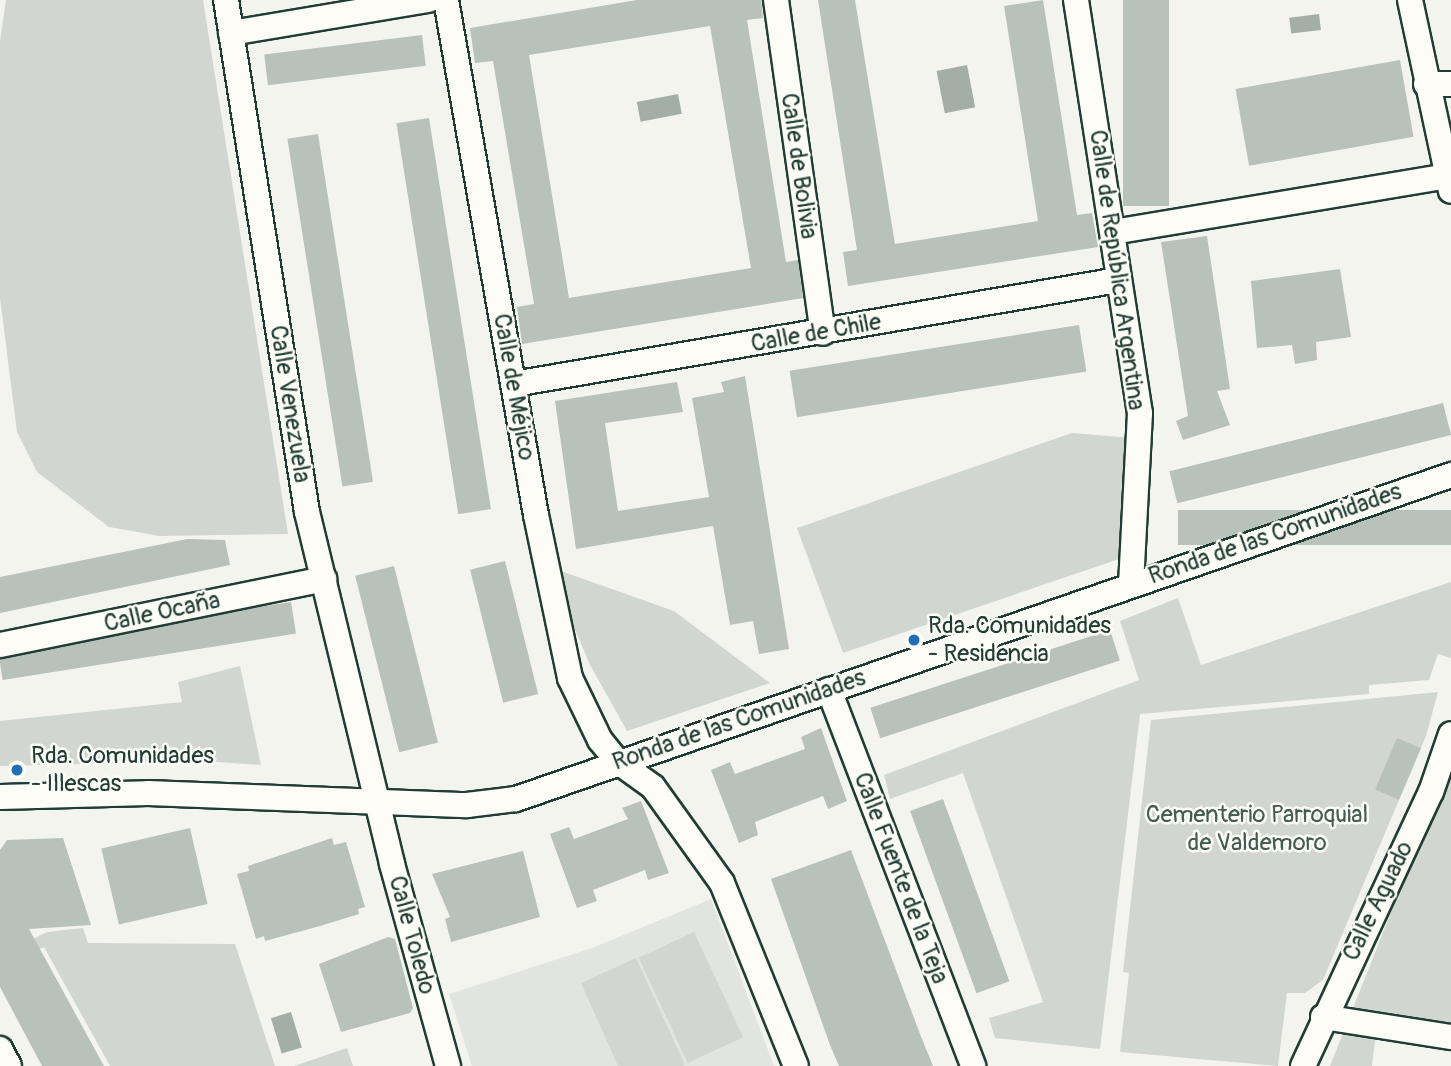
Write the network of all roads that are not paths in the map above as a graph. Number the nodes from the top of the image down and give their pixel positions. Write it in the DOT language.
graph roads {
  1 [pos="226,0"];
  2 [pos="428,0"];
  3 [pos="446,0"];
  4 [pos="776,0"];
  5 [pos="1076,0"];
  6 [pos="1410,0"];
  7 [pos="231,33"];
  8 [pos="1426,84"];
  9 [pos="1451,84"];
  10 [pos="1449,185"];
  11 [pos="1112,232"];
  12 [pos="1118,280"];
  13 [pos="823,332"];
  14 [pos="514,384"];
  15 [pos="1451,475"];
  16 [pos="324,579"];
  17 [pos="1131,584"];
  18 [pos="0,645"];
  19 [pos="828,690"];
  20 [pos="1451,734"];
  21 [pos="617,761"];
  22 [pos="0,797"];
  23 [pos="378,803"];
  24 [pos="1322,1017"];
  25 [pos="1451,1037"];
  26 [pos="0,1049"];
  27 [pos="9,1066"];
  28 [pos="448,1066"];
  29 [pos="796,1066"];
  30 [pos="973,1066"];
  31 [pos="1303,1066"];
  1 -- 7 [label="street, Calle Venezuela"];
  2 -- 7 [label="street"];
  3 -- 14 [label="street, Calle de Méjico"];
  4 -- 13 [label="street, Calle de Bolivia"];
  5 -- 11 [label="street, Calle de República Argentina"];
  6 -- 8 [label="street"];
  7 -- 16 [label="street, Calle Venezuela"];
  8 -- 9 [label="street"];
  8 -- 10 [label="street"];
  10 -- 11 [label="street"];
  11 -- 12 [label="street, Calle de República Argentina"];
  12 -- 13 [label="street, Calle de Chile"];
  12 -- 17 [label="street, Calle de República Argentina"];
  13 -- 14 [label="street, Calle de Chile"];
  14 -- 21 [label="street, Calle de Méjico"];
  15 -- 17 [label="street, Ronda de las Comunidades"];
  16 -- 18 [label="street, Calle Ocaña"];
  16 -- 23 [label="street, Calle Venezuela"];
  17 -- 19 [label="street, Ronda de las Comunidades"];
  19 -- 21 [label="street, Ronda de las Comunidades"];
  19 -- 30 [label="street, Calle Fuente de la Teja"];
  20 -- 24 [label="street, Calle Aguado"];
  21 -- 23 [label="street, Ronda de las Comunidades"];
  21 -- 29 [label="street, Calle de Méjico"];
  22 -- 23 [label="street, Ronda de las Comunidades"];
  23 -- 28 [label="street, Calle Toledo"];
  24 -- 25 [label="street"];
  24 -- 31 [label="street, Calle Aguado"];
  26 -- 27 [label="street"];
}
